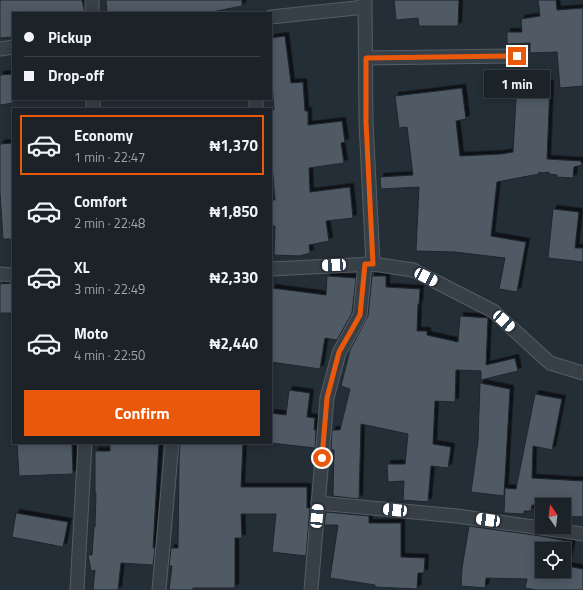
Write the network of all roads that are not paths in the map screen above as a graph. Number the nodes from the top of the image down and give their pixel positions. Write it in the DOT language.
graph roads {
  1 [pos="92,0"];
  2 [pos="365,4"];
  3 [pos="92,12"];
  4 [pos="272,17"];
  5 [pos="12,47"];
  6 [pos="0,49"];
  7 [pos="517,56"];
  8 [pos="366,58"];
  9 [pos="369,264"];
  10 [pos="272,269"];
  11 [pos="0,274"];
  12 [pos="12,275"];
  13 [pos="583,372"];
  14 [pos="85,444"];
  15 [pos="172,444"];
  16 [pos="318,503"];
  17 [pos="583,534"];
  18 [pos="77,590"];
  19 [pos="159,590"];
  20 [pos="311,590"];
  1 -- 3 [label="street"];
  2 -- 4 [label="street"];
  2 -- 8 [label="street"];
  5 -- 6 [label="street"];
  7 -- 8 [label="street"];
  8 -- 9 [label="street"];
  9 -- 10 [label="street"];
  9 -- 13 [label="street"];
  9 -- 16 [label="street"];
  11 -- 12 [label="street"];
  14 -- 18 [label="street"];
  15 -- 19 [label="street"];
  16 -- 17 [label="street"];
  16 -- 20 [label="street"];
}
